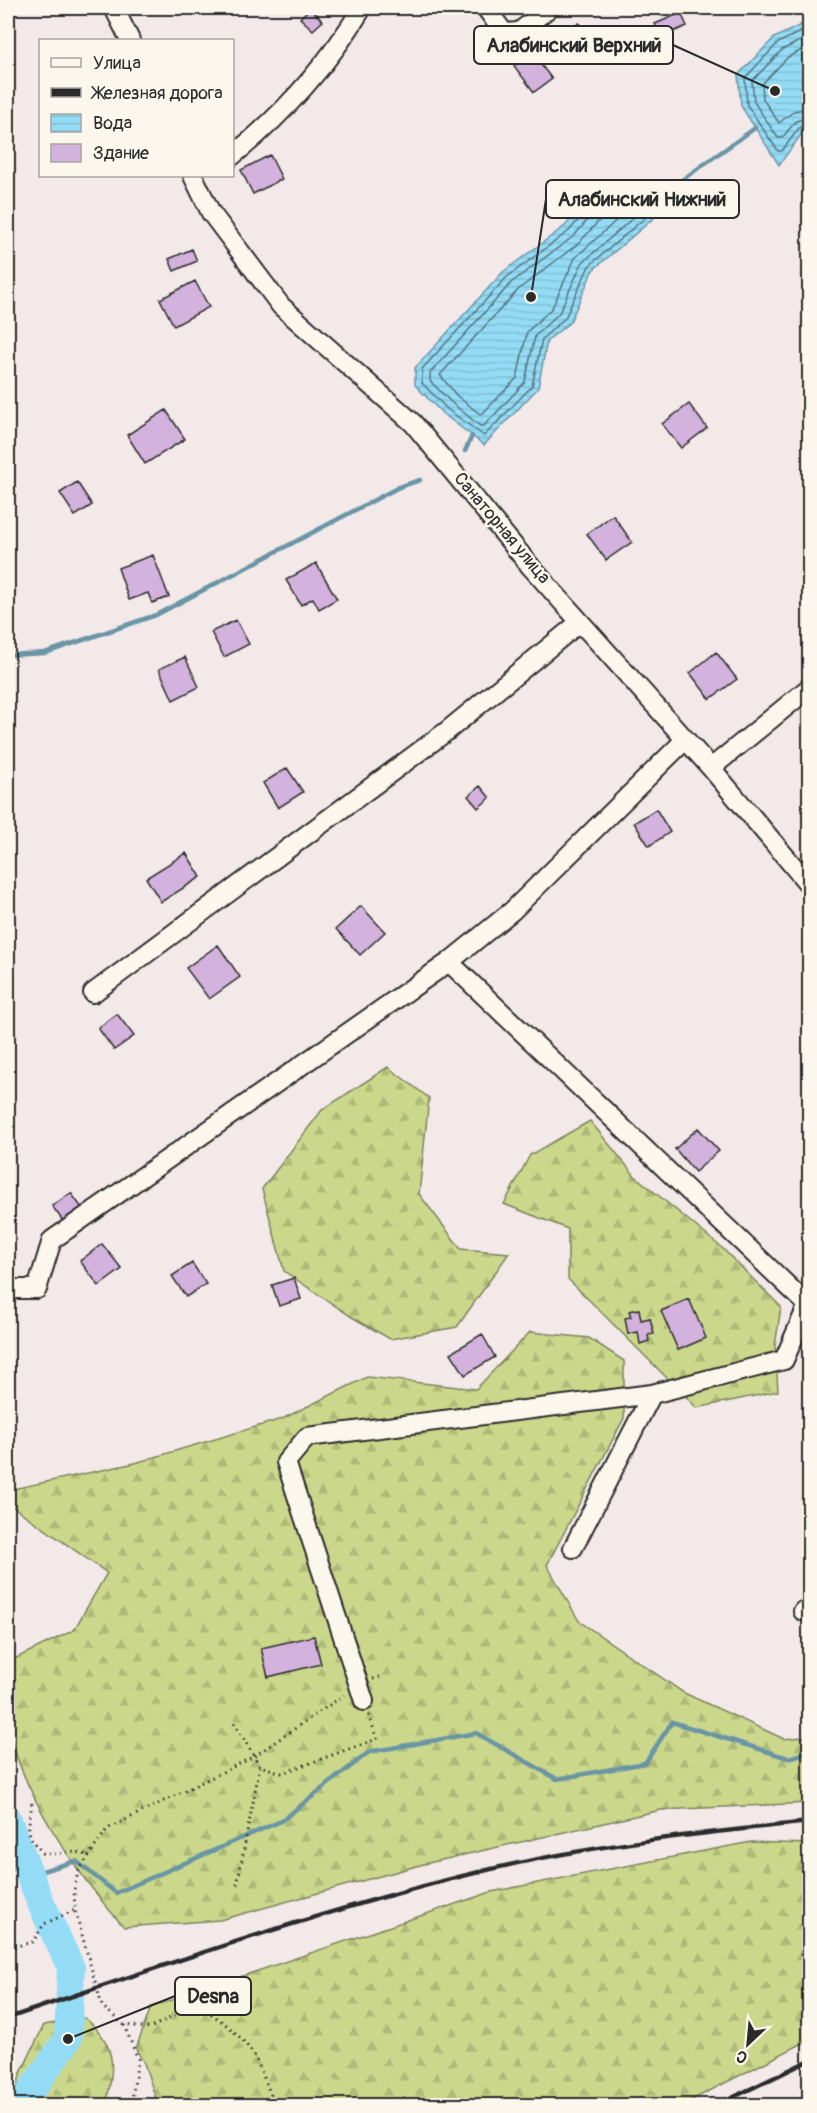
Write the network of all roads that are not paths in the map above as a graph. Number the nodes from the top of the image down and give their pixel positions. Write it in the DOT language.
graph roads {
  1 [pos="114,8"];
  2 [pos="362,8"];
  3 [pos="486,8"];
  4 [pos="549,8"];
  5 [pos="130,39"];
  6 [pos="234,154"];
  7 [pos="199,179"];
  8 [pos="580,622"];
  9 [pos="810,687"];
  10 [pos="685,740"];
  11 [pos="711,768"];
  12 [pos="810,886"];
  13 [pos="449,962"];
  14 [pos="93,993"];
  15 [pos="8,1289"];
  16 [pos="808,1307"];
  17 [pos="652,1394"];
  18 [pos="573,1548"];
  19 [pos="362,1693"];
  1 -- 5 [label="street"];
  2 -- 6 [label="street"];
  3 -- 4 [label="street"];
  7 -- 8 [label="street, Санаторная улица"];
  8 -- 10 [label="street, Санаторная улица"];
  8 -- 14 [label="street"];
  9 -- 11 [label="street"];
  10 -- 11 [label="street, Санаторная улица"];
  10 -- 13 [label="street"];
  11 -- 12 [label="street, Санаторная улица"];
  13 -- 15 [label="street"];
  13 -- 16 [label="street"];
  16 -- 17 [label="street"];
  17 -- 18 [label="street"];
  17 -- 19 [label="street"];
}
